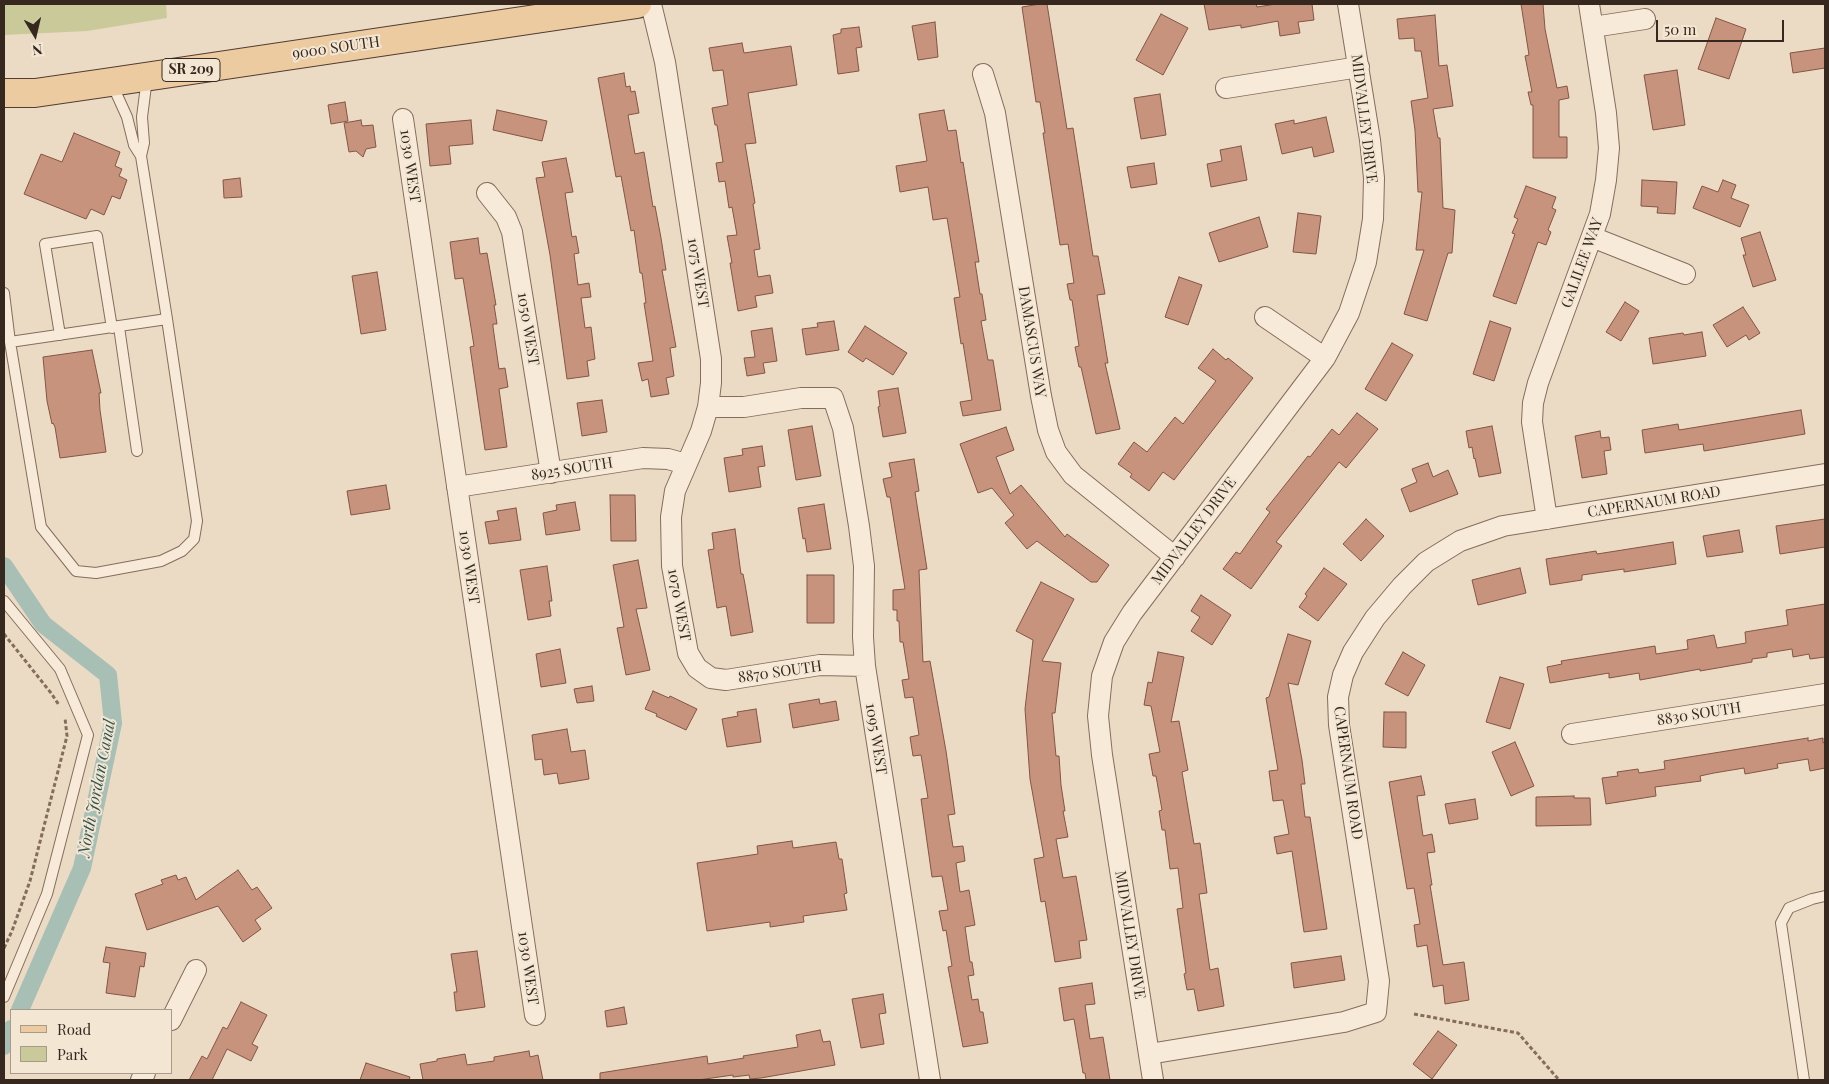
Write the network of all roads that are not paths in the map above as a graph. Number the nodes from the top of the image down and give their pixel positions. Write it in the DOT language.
graph roads {
  1 [pos="637,4"];
  2 [pos="651,4"];
  3 [pos="1348,4"];
  4 [pos="1589,4"];
  5 [pos="1645,19"];
  6 [pos="1593,27"];
  7 [pos="1359,67"];
  8 [pos="983,74"];
  9 [pos="147,76"];
  10 [pos="111,82"];
  11 [pos="1226,88"];
  12 [pos="4,93"];
  13 [pos="34,93"];
  14 [pos="4,109"];
  15 [pos="403,119"];
  16 [pos="141,156"];
  17 [pos="487,194"];
  18 [pos="1592,237"];
  19 [pos="1685,274"];
  20 [pos="4,293"];
  21 [pos="1265,317"];
  22 [pos="166,320"];
  23 [pos="115,327"];
  24 [pos="60,335"];
  25 [pos="10,342"];
  26 [pos="1325,358"];
  27 [pos="708,407"];
  28 [pos="136,451"];
  29 [pos="686,464"];
  30 [pos="551,473"];
  31 [pos="1825,474"];
  32 [pos="457,487"];
  33 [pos="1547,519"];
  34 [pos="670,539"];
  35 [pos="1174,557"];
  36 [pos="4,601"];
  37 [pos="865,666"];
  38 [pos="697,668"];
  39 [pos="1825,694"];
  40 [pos="1572,734"];
  41 [pos="1825,896"];
  42 [pos="196,970"];
  43 [pos="4,997"];
  44 [pos="534,1015"];
  45 [pos="172,1018"];
  46 [pos="1149,1054"];
  47 [pos="930,1080"];
  48 [pos="1153,1080"];
  49 [pos="1804,1080"];
  1 -- 9 [label="main road, 9000 SOUTH / SR 209"];
  2 -- 27 [label="street, 1075 WEST"];
  3 -- 7 [label="street, MIDVALLEY DRIVE"];
  4 -- 6 [label="street, GALILEE WAY"];
  5 -- 6 [label="street"];
  6 -- 18 [label="street, GALILEE WAY"];
  7 -- 11 [label="street"];
  7 -- 26 [label="street, MIDVALLEY DRIVE"];
  8 -- 35 [label="street, DAMASCUS WAY"];
  9 -- 10 [label="main road, 9000 SOUTH / SR 209"];
  9 -- 16 [label="lane"];
  10 -- 13 [label="main road, 9000 SOUTH / SR 209"];
  10 -- 16 [label="lane"];
  12 -- 13 [label="main road, 9000 SOUTH / SR 209"];
  13 -- 14 [label="main road, 9000 SOUTH / SR 209"];
  15 -- 32 [label="street, 1030 WEST"];
  16 -- 22 [label="lane"];
  17 -- 30 [label="street, 1050 WEST"];
  18 -- 19 [label="street"];
  18 -- 33 [label="street, GALILEE WAY"];
  20 -- 25 [label="lane"];
  21 -- 26 [label="street"];
  22 -- 23 [label="lane"];
  22 -- 25 [label="lane"];
  23 -- 24 [label="lane"];
  23 -- 24 [label="lane"];
  23 -- 28 [label="lane"];
  24 -- 25 [label="lane"];
  26 -- 35 [label="street, MIDVALLEY DRIVE"];
  27 -- 29 [label="street, 1075 WEST"];
  27 -- 37 [label="street, 1095 WEST"];
  29 -- 30 [label="street, 8925 SOUTH"];
  29 -- 34 [label="street, 1075 WEST"];
  30 -- 32 [label="street, 8925 SOUTH"];
  31 -- 33 [label="street, CAPERNAUM ROAD"];
  32 -- 44 [label="street, 1030 WEST"];
  33 -- 46 [label="street, CAPERNAUM ROAD"];
  34 -- 38 [label="street, 1070 WEST"];
  35 -- 46 [label="street, MIDVALLEY DRIVE"];
  36 -- 43 [label="lane"];
  37 -- 38 [label="street, 8870 SOUTH"];
  37 -- 47 [label="street, 1095 WEST"];
  39 -- 40 [label="street, 8830 SOUTH"];
  41 -- 49 [label="lane"];
  42 -- 45 [label="street"];
  46 -- 48 [label="street, MIDVALLEY DRIVE"];
}
